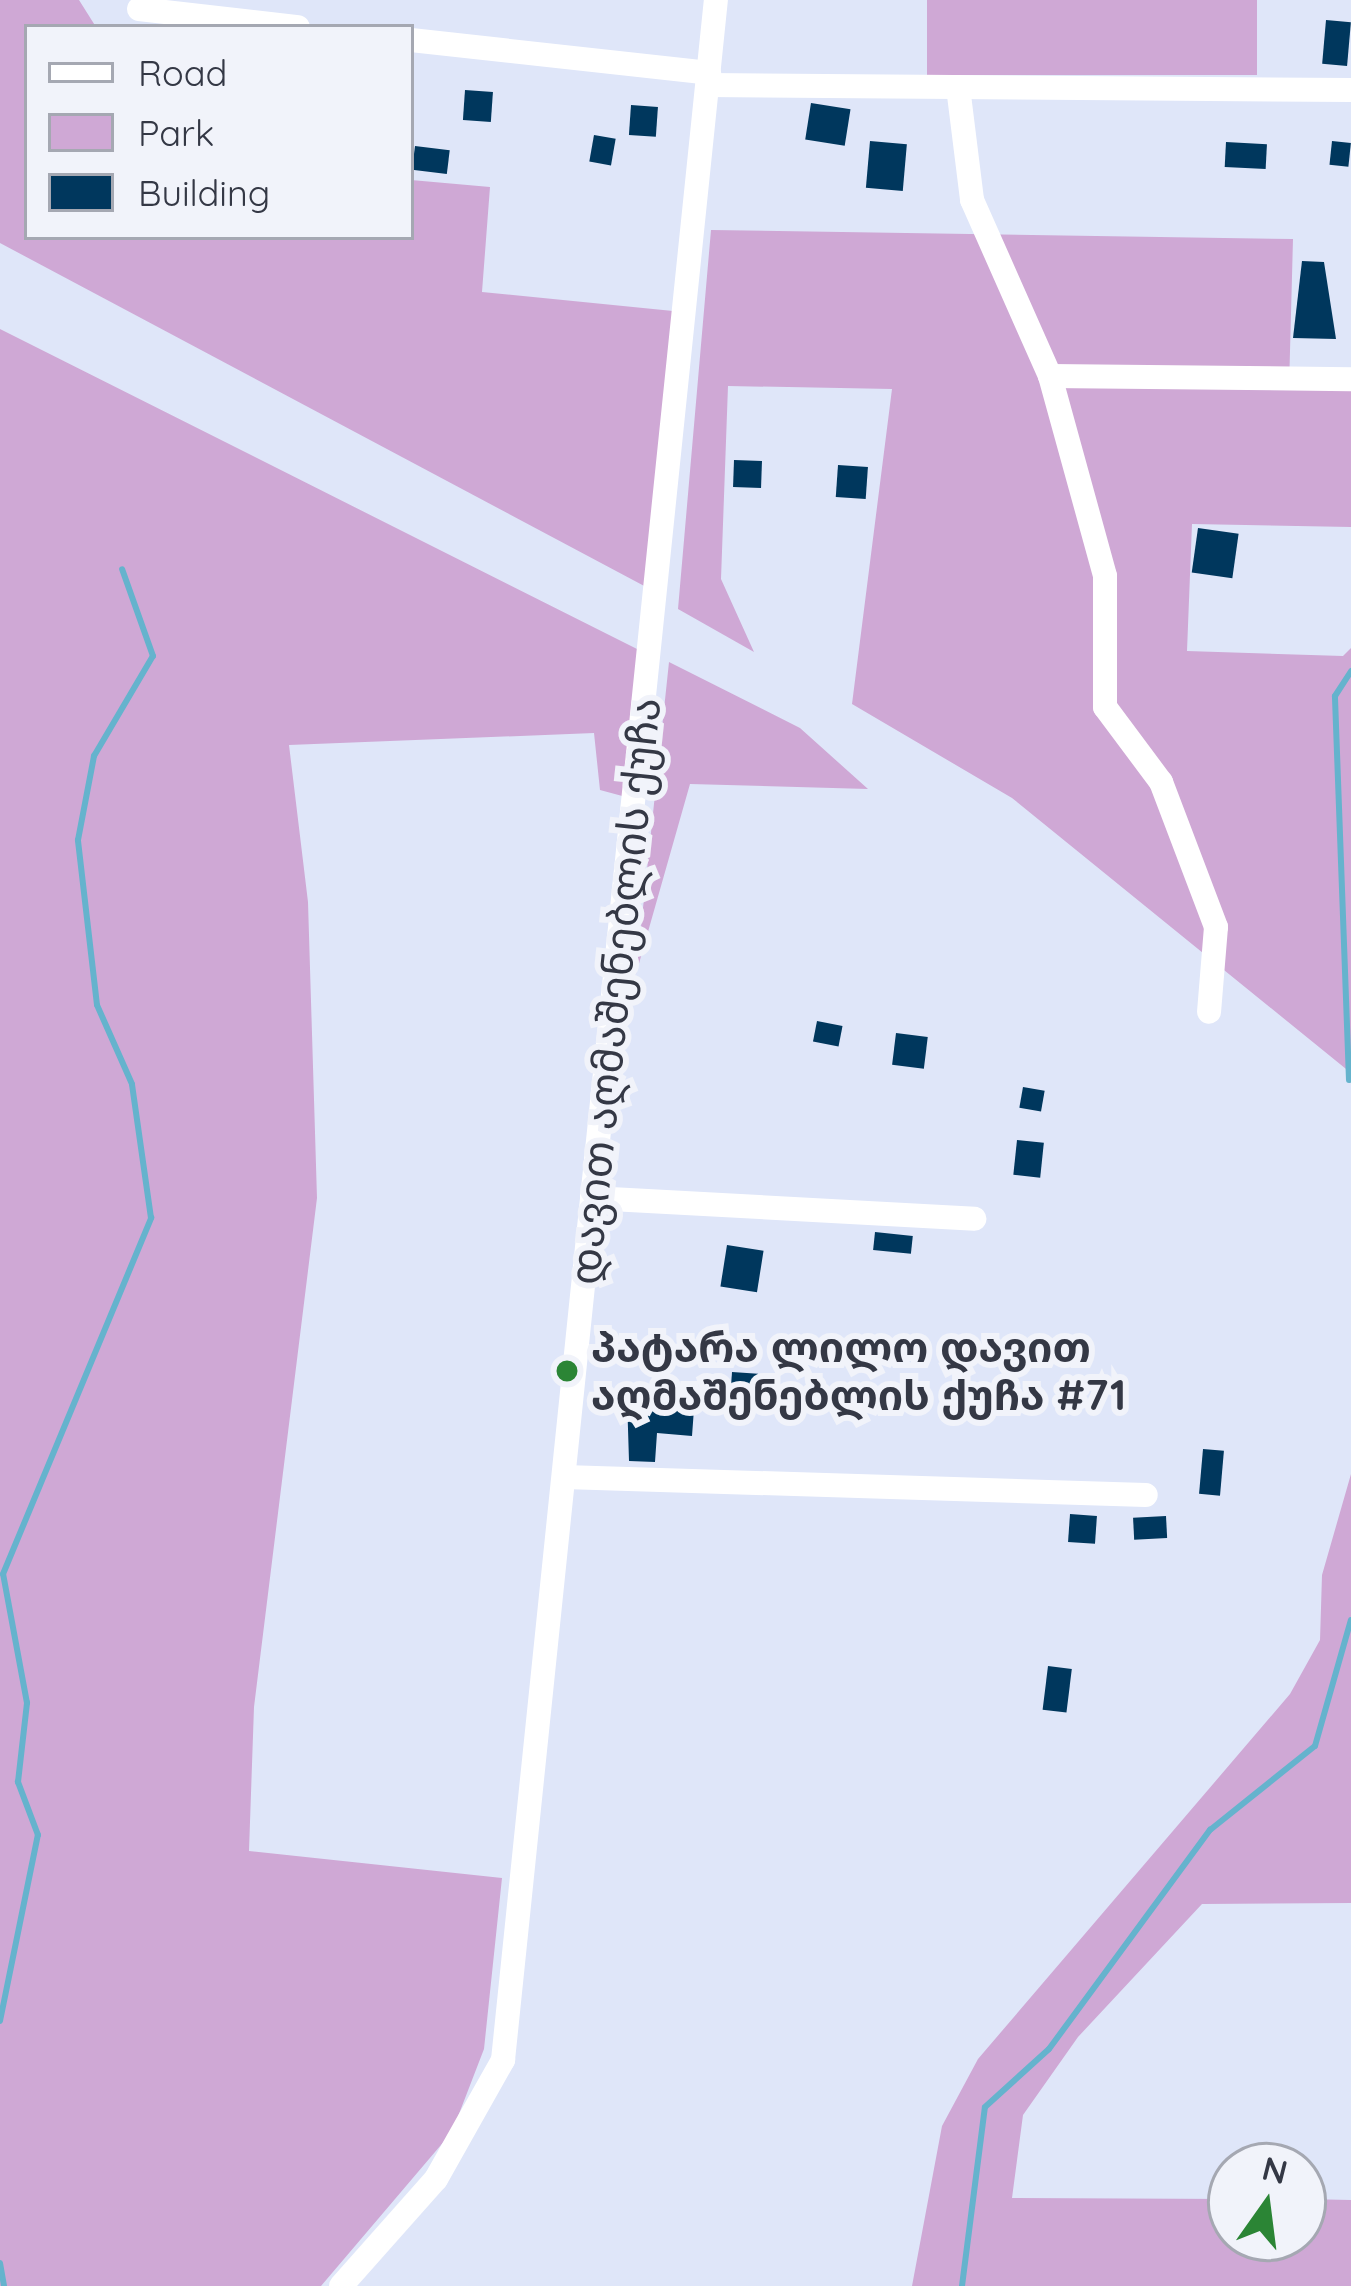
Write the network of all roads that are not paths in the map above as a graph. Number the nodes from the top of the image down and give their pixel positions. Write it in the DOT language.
graph roads {
  1 [pos="716,0"];
  2 [pos="139,9"];
  3 [pos="272,24"];
  4 [pos="414,40"];
  5 [pos="709,79"];
  6 [pos="958,87"];
  7 [pos="1351,90"];
  8 [pos="1050,376"];
  9 [pos="1351,380"];
  10 [pos="1209,1012"];
  11 [pos="592,1198"];
  12 [pos="974,1219"];
  13 [pos="563,1477"];
  14 [pos="1146,1495"];
  15 [pos="340,2286"];
  1 -- 5 [label="street, დავით აღმაშენებლის ქუჩა"];
  2 -- 3 [label="street"];
  4 -- 5 [label="street"];
  5 -- 6 [label="street"];
  5 -- 11 [label="street, დავით აღმაშენებლის ქუჩა"];
  6 -- 7 [label="street"];
  6 -- 8 [label="street"];
  8 -- 9 [label="street"];
  8 -- 10 [label="street"];
  11 -- 12 [label="street"];
  11 -- 13 [label="street, დავით აღმაშენებლის ქუჩა"];
  13 -- 14 [label="street"];
  13 -- 15 [label="street, დავით აღმაშენებლის ქუჩა"];
}
